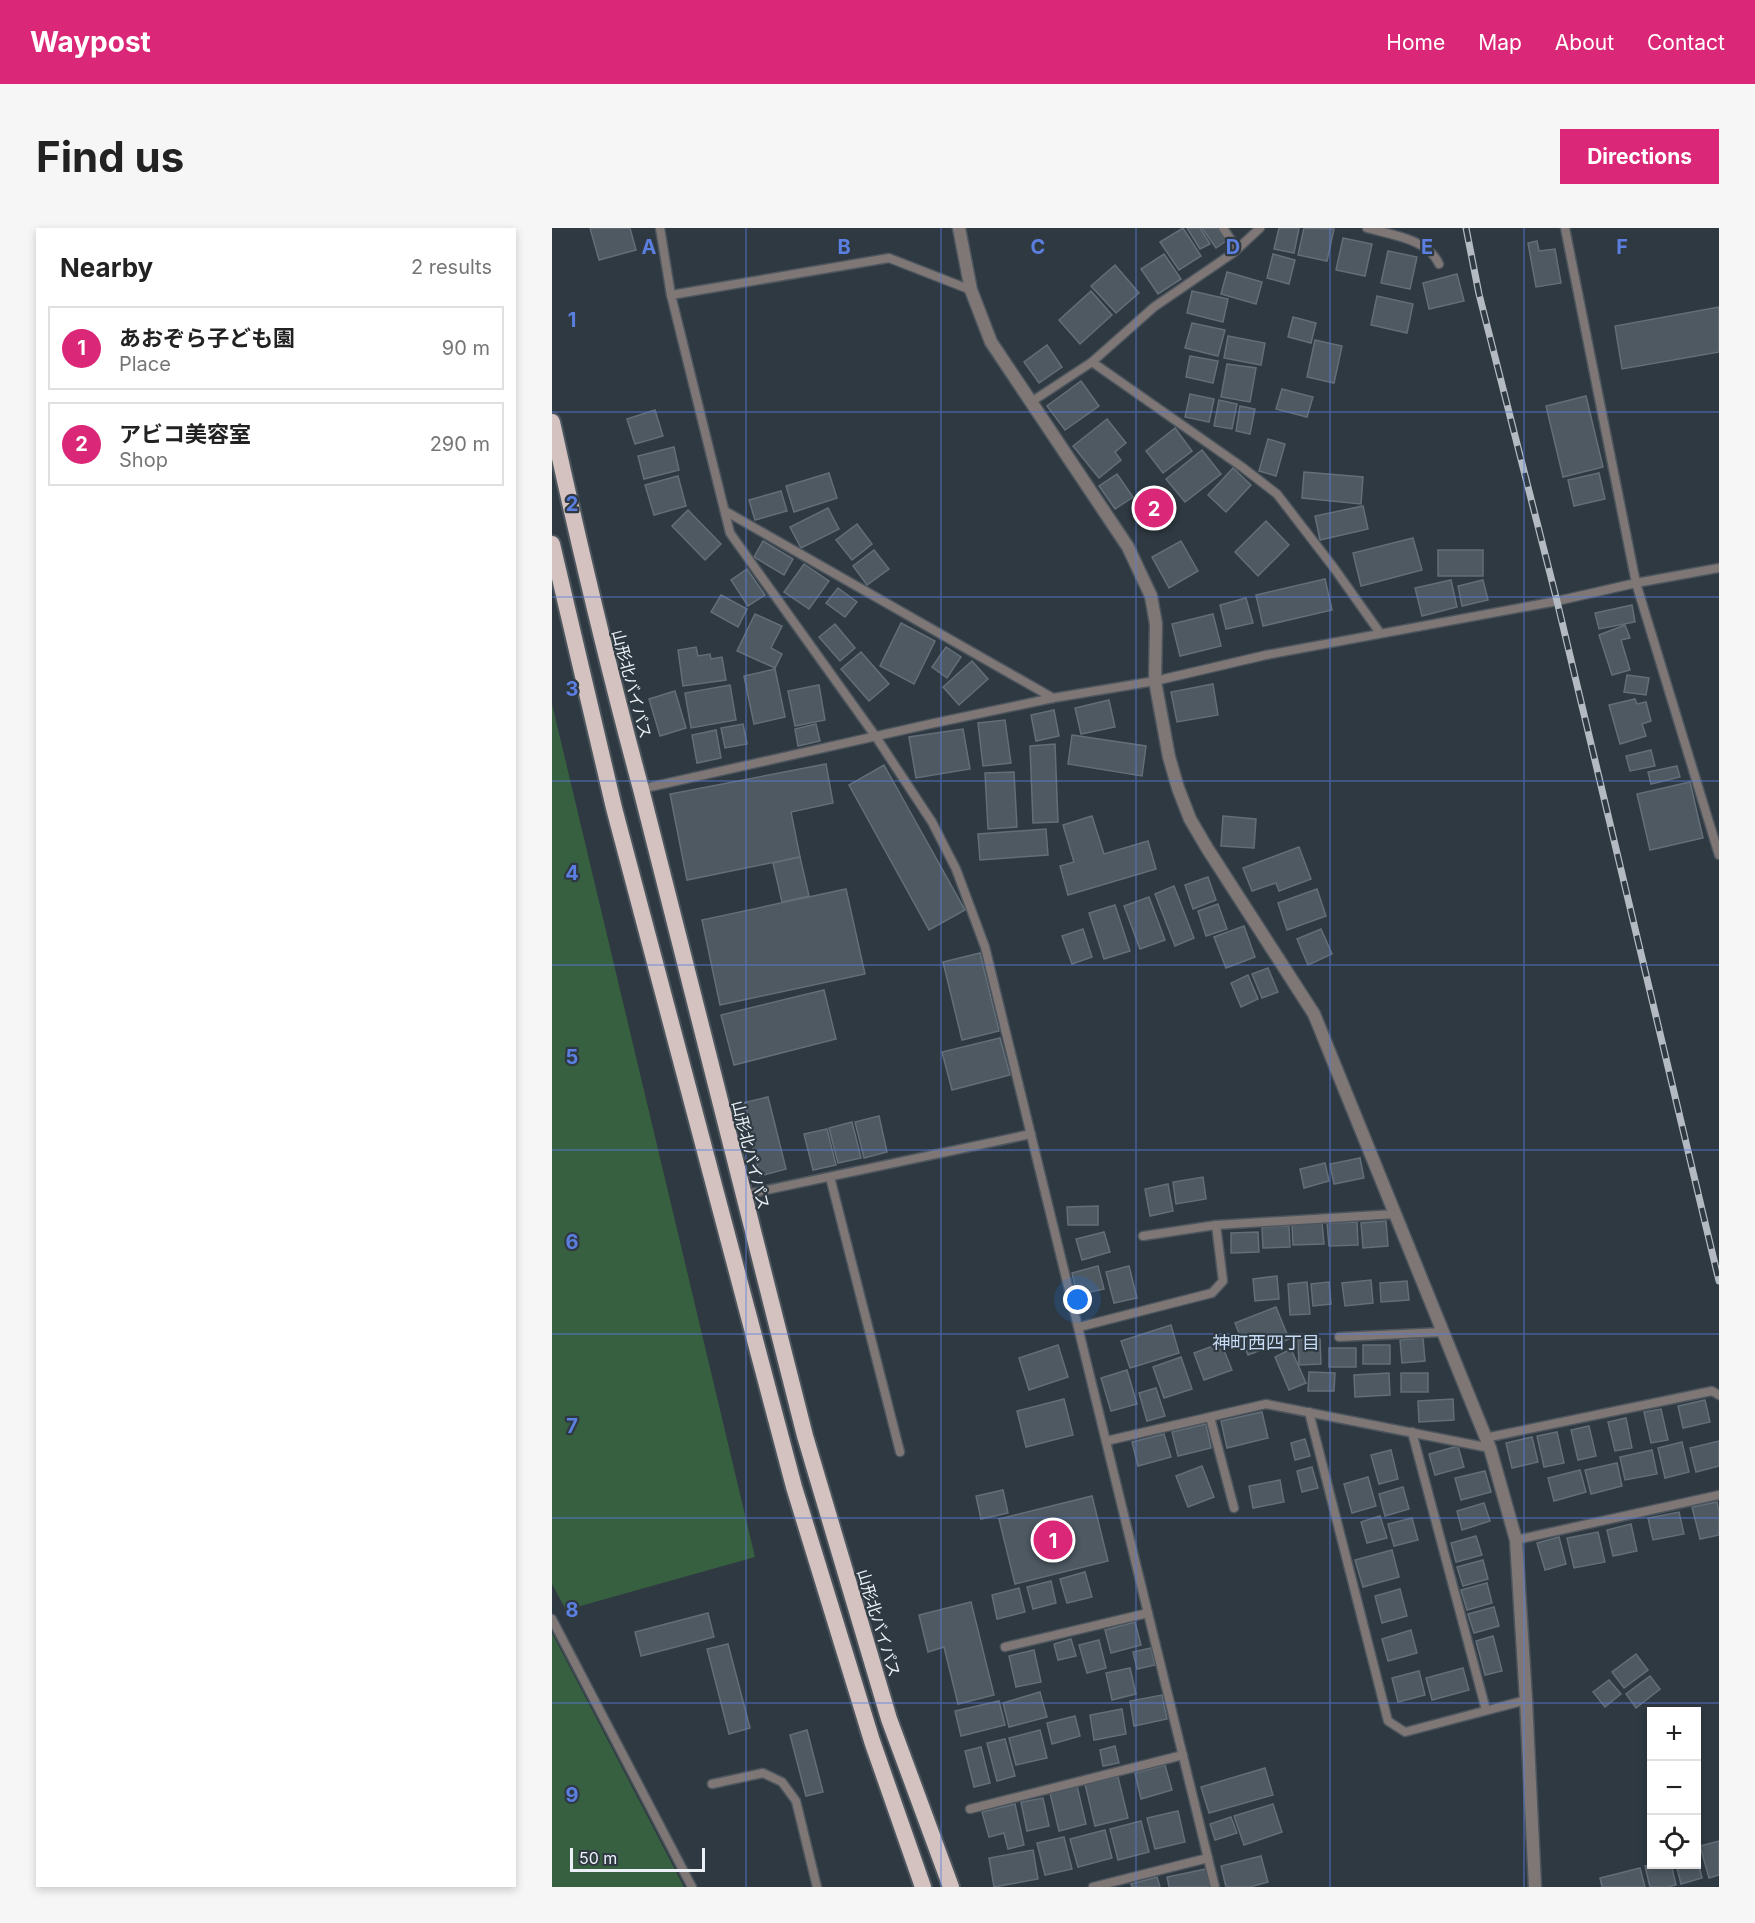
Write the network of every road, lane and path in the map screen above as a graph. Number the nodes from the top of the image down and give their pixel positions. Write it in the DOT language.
graph roads {
  1 [pos="660,228"];
  2 [pos="959,228"];
  3 [pos="1222,228"];
  4 [pos="1260,228"];
  5 [pos="1368,228"];
  6 [pos="1565,228"];
  7 [pos="1237,249"];
  8 [pos="1439,264"];
  9 [pos="971,290"];
  10 [pos="671,295"];
  11 [pos="1092,362"];
  12 [pos="1031,402"];
  13 [pos="552,422"];
  14 [pos="725,511"];
  15 [pos="552,544"];
  16 [pos="1719,568"];
  17 [pos="1636,583"];
  18 [pos="1380,633"];
  19 [pos="1155,681"];
  20 [pos="1053,698"];
  21 [pos="876,737"];
  22 [pos="641,789"];
  23 [pos="1719,855"];
  24 [pos="1031,1134"];
  25 [pos="830,1177"];
  26 [pos="743,1195"];
  27 [pos="1395,1214"];
  28 [pos="1216,1225"];
  29 [pos="1143,1236"];
  30 [pos="1079,1327"];
  31 [pos="1443,1332"];
  32 [pos="1339,1337"];
  33 [pos="1719,1395"];
  34 [pos="1309,1412"];
  35 [pos="1210,1417"];
  36 [pos="1412,1432"];
  37 [pos="1106,1441"];
  38 [pos="1487,1443"];
  39 [pos="900,1452"];
  40 [pos="1719,1495"];
  41 [pos="1234,1508"];
  42 [pos="1516,1540"];
  43 [pos="1148,1612"];
  44 [pos="552,1619"];
  45 [pos="1005,1647"];
  46 [pos="1526,1700"];
  47 [pos="1486,1710"];
  48 [pos="1183,1755"];
  49 [pos="712,1784"];
  50 [pos="970,1809"];
  51 [pos="1208,1858"];
  52 [pos="692,1887"];
  53 [pos="817,1887"];
  54 [pos="923,1887"];
  55 [pos="951,1887"];
  56 [pos="1094,1887"];
  57 [pos="1215,1887"];
  58 [pos="1535,1887"];
  1 -- 10 [label="lane"];
  2 -- 9 [label="street"];
  3 -- 7 [label="lane"];
  4 -- 7 [label="lane"];
  5 -- 8 [label="lane"];
  6 -- 17 [label="lane"];
  7 -- 11 [label="lane"];
  9 -- 10 [label="lane"];
  9 -- 12 [label="street"];
  10 -- 14 [label="lane"];
  11 -- 12 [label="lane"];
  11 -- 18 [label="lane"];
  12 -- 19 [label="street"];
  13 -- 22 [label="highway, 山形北バイパス"];
  14 -- 20 [label="lane"];
  14 -- 21 [label="lane"];
  15 -- 54 [label="highway"];
  16 -- 17 [label="lane"];
  17 -- 18 [label="lane"];
  17 -- 23 [label="lane"];
  18 -- 19 [label="lane"];
  19 -- 20 [label="lane"];
  19 -- 27 [label="street"];
  20 -- 21 [label="lane"];
  21 -- 22 [label="lane"];
  21 -- 24 [label="lane"];
  22 -- 26 [label="highway, 山形北バイパス"];
  24 -- 25 [label="lane"];
  24 -- 30 [label="lane"];
  25 -- 26 [label="lane"];
  25 -- 39 [label="lane"];
  26 -- 55 [label="highway, 山形北バイパス"];
  27 -- 28 [label="lane"];
  27 -- 31 [label="street"];
  28 -- 29 [label="lane"];
  28 -- 30 [label="lane"];
  30 -- 37 [label="lane"];
  31 -- 32 [label="lane"];
  31 -- 38 [label="street"];
  33 -- 38 [label="lane"];
  34 -- 35 [label="lane"];
  34 -- 36 [label="lane"];
  34 -- 47 [label="lane"];
  35 -- 37 [label="lane"];
  35 -- 41 [label="lane"];
  36 -- 38 [label="lane"];
  36 -- 47 [label="lane"];
  37 -- 43 [label="lane"];
  38 -- 42 [label="street"];
  40 -- 42 [label="lane"];
  42 -- 46 [label="street"];
  43 -- 45 [label="lane"];
  43 -- 48 [label="lane"];
  44 -- 52 [label="lane"];
  46 -- 47 [label="lane"];
  46 -- 58 [label="street"];
  48 -- 50 [label="lane"];
  48 -- 51 [label="lane"];
  49 -- 53 [label="lane"];
  51 -- 56 [label="lane"];
  51 -- 57 [label="lane"];
}
